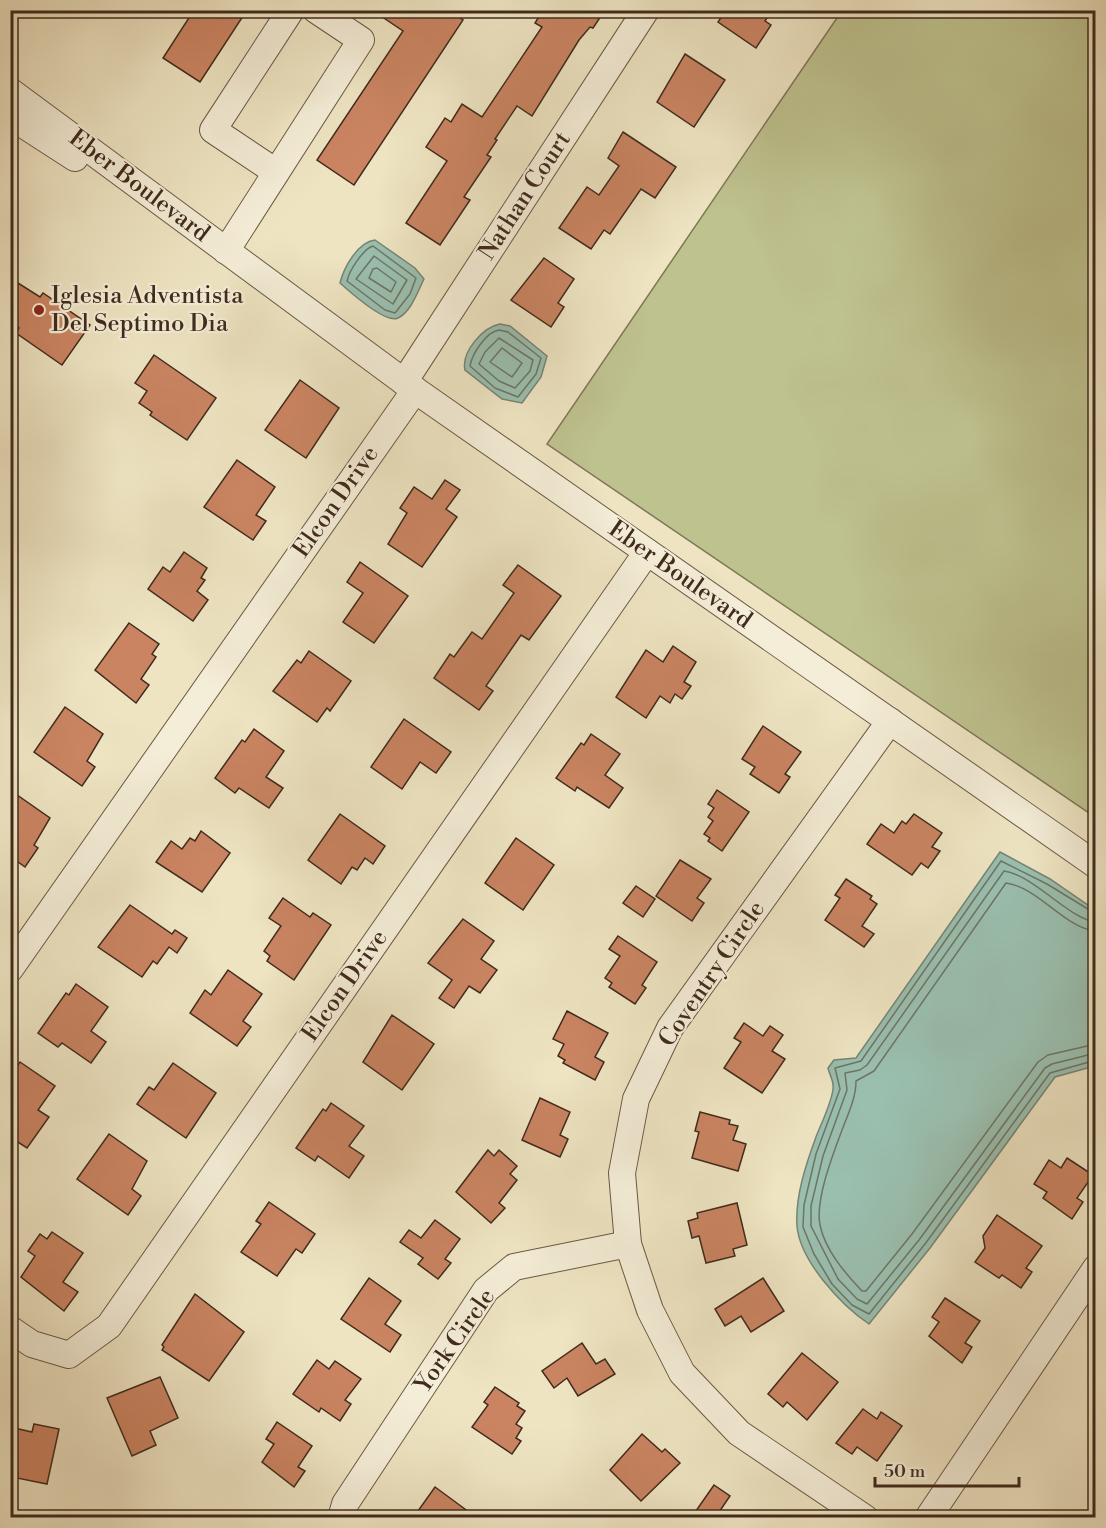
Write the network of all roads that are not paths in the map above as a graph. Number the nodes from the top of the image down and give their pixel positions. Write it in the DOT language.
graph roads {
  1 [pos="291,10"];
  2 [pos="316,10"];
  3 [pos="646,10"];
  4 [pos="10,91"];
  5 [pos="10,116"];
  6 [pos="276,172"];
  7 [pos="226,251"];
  8 [pos="267,282"];
  9 [pos="409,386"];
  10 [pos="647,552"];
  11 [pos="890,721"];
  12 [pos="1095,865"];
  13 [pos="10,969"];
  14 [pos="628,1244"];
  15 [pos="1095,1268"];
  16 [pos="10,1329"];
  17 [pos="341,1518"];
  18 [pos="866,1518"];
  19 [pos="928,1518"];
  1 -- 6 [label="street"];
  2 -- 6 [label="street"];
  3 -- 9 [label="street, Nathan Court"];
  4 -- 7 [label="street, Eber Boulevard"];
  5 -- 8 [label="street, Eber Boulevard"];
  6 -- 7 [label="street"];
  7 -- 8 [label="street, Eber Boulevard"];
  8 -- 9 [label="street, Eber Boulevard"];
  9 -- 10 [label="street, Eber Boulevard"];
  9 -- 13 [label="street, Elcon Drive"];
  10 -- 11 [label="street, Eber Boulevard"];
  10 -- 16 [label="street, Elcon Drive"];
  11 -- 12 [label="street, Eber Boulevard"];
  11 -- 14 [label="street, Coventry Circle"];
  14 -- 17 [label="street, York Circle"];
  14 -- 18 [label="street, Coventry Circle"];
  15 -- 19 [label="street"];
}
